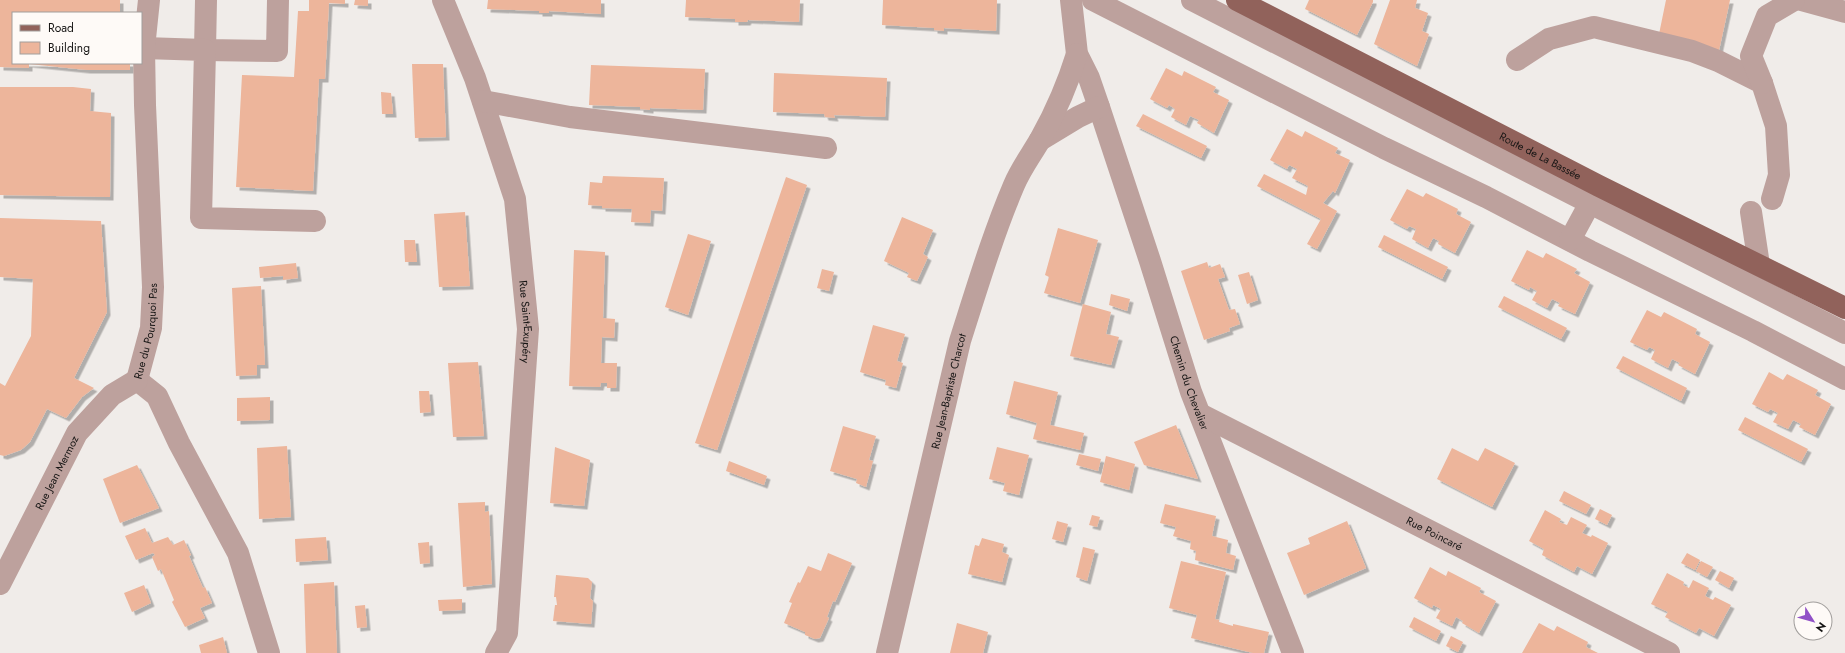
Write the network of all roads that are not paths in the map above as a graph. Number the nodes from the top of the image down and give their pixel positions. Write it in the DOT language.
graph roads {
  1 [pos="149,0"];
  2 [pos="206,0"];
  3 [pos="278,0"];
  4 [pos="443,0"];
  5 [pos="1071,0"];
  6 [pos="1093,0"];
  7 [pos="1192,0"];
  8 [pos="1237,0"];
  9 [pos="1794,0"];
  10 [pos="1801,0"];
  11 [pos="1845,12"];
  12 [pos="144,48"];
  13 [pos="205,50"];
  14 [pos="1077,54"];
  15 [pos="1517,60"];
  16 [pos="1762,83"];
  17 [pos="483,101"];
  18 [pos="1099,107"];
  19 [pos="1040,140"];
  20 [pos="826,148"];
  21 [pos="1595,195"];
  22 [pos="1772,199"];
  23 [pos="1751,212"];
  24 [pos="315,221"];
  25 [pos="1570,240"];
  26 [pos="1759,266"];
  27 [pos="1845,308"];
  28 [pos="1845,333"];
  29 [pos="1845,379"];
  30 [pos="137,380"];
  31 [pos="1200,414"];
  32 [pos="0,584"];
  33 [pos="269,653"];
  34 [pos="496,653"];
  35 [pos="887,653"];
  36 [pos="1293,653"];
  37 [pos="1669,653"];
  1 -- 12 [label="street, Rue du Pourquoi Pas"];
  2 -- 13 [label="street"];
  3 -- 13 [label="street"];
  4 -- 17 [label="street, Rue Saint-Exupéry"];
  5 -- 14 [label="street, Rue Jean-Baptiste Charcot"];
  6 -- 25 [label="street"];
  7 -- 21 [label="street"];
  8 -- 21 [label="main road, Route de La Bassée"];
  9 -- 16 [label="street"];
  10 -- 11 [label="street"];
  12 -- 13 [label="street"];
  12 -- 30 [label="street, Rue du Pourquoi Pas"];
  13 -- 24 [label="street"];
  14 -- 18 [label="street, Rue Jean-Baptiste Charcot"];
  14 -- 19 [label="street, Rue Jean-Baptiste Charcot"];
  15 -- 16 [label="street"];
  16 -- 22 [label="street"];
  17 -- 20 [label="street"];
  17 -- 34 [label="street, Rue Saint-Exupéry"];
  18 -- 19 [label="street, Rue Jean-Baptiste Charcot"];
  18 -- 31 [label="street, Chemin du Chevalier"];
  19 -- 35 [label="street, Rue Jean-Baptiste Charcot"];
  21 -- 25 [label="street"];
  21 -- 26 [label="main road, Route de La Bassée"];
  21 -- 28 [label="street"];
  23 -- 26 [label="street"];
  25 -- 29 [label="street"];
  26 -- 27 [label="main road, Route de La Bassée"];
  30 -- 32 [label="street, Rue Jean Mermoz"];
  30 -- 33 [label="street, Rue du Pourquoi Pas"];
  31 -- 36 [label="street, Chemin du Chevalier"];
  31 -- 37 [label="street, Rue Poincaré"];
}
